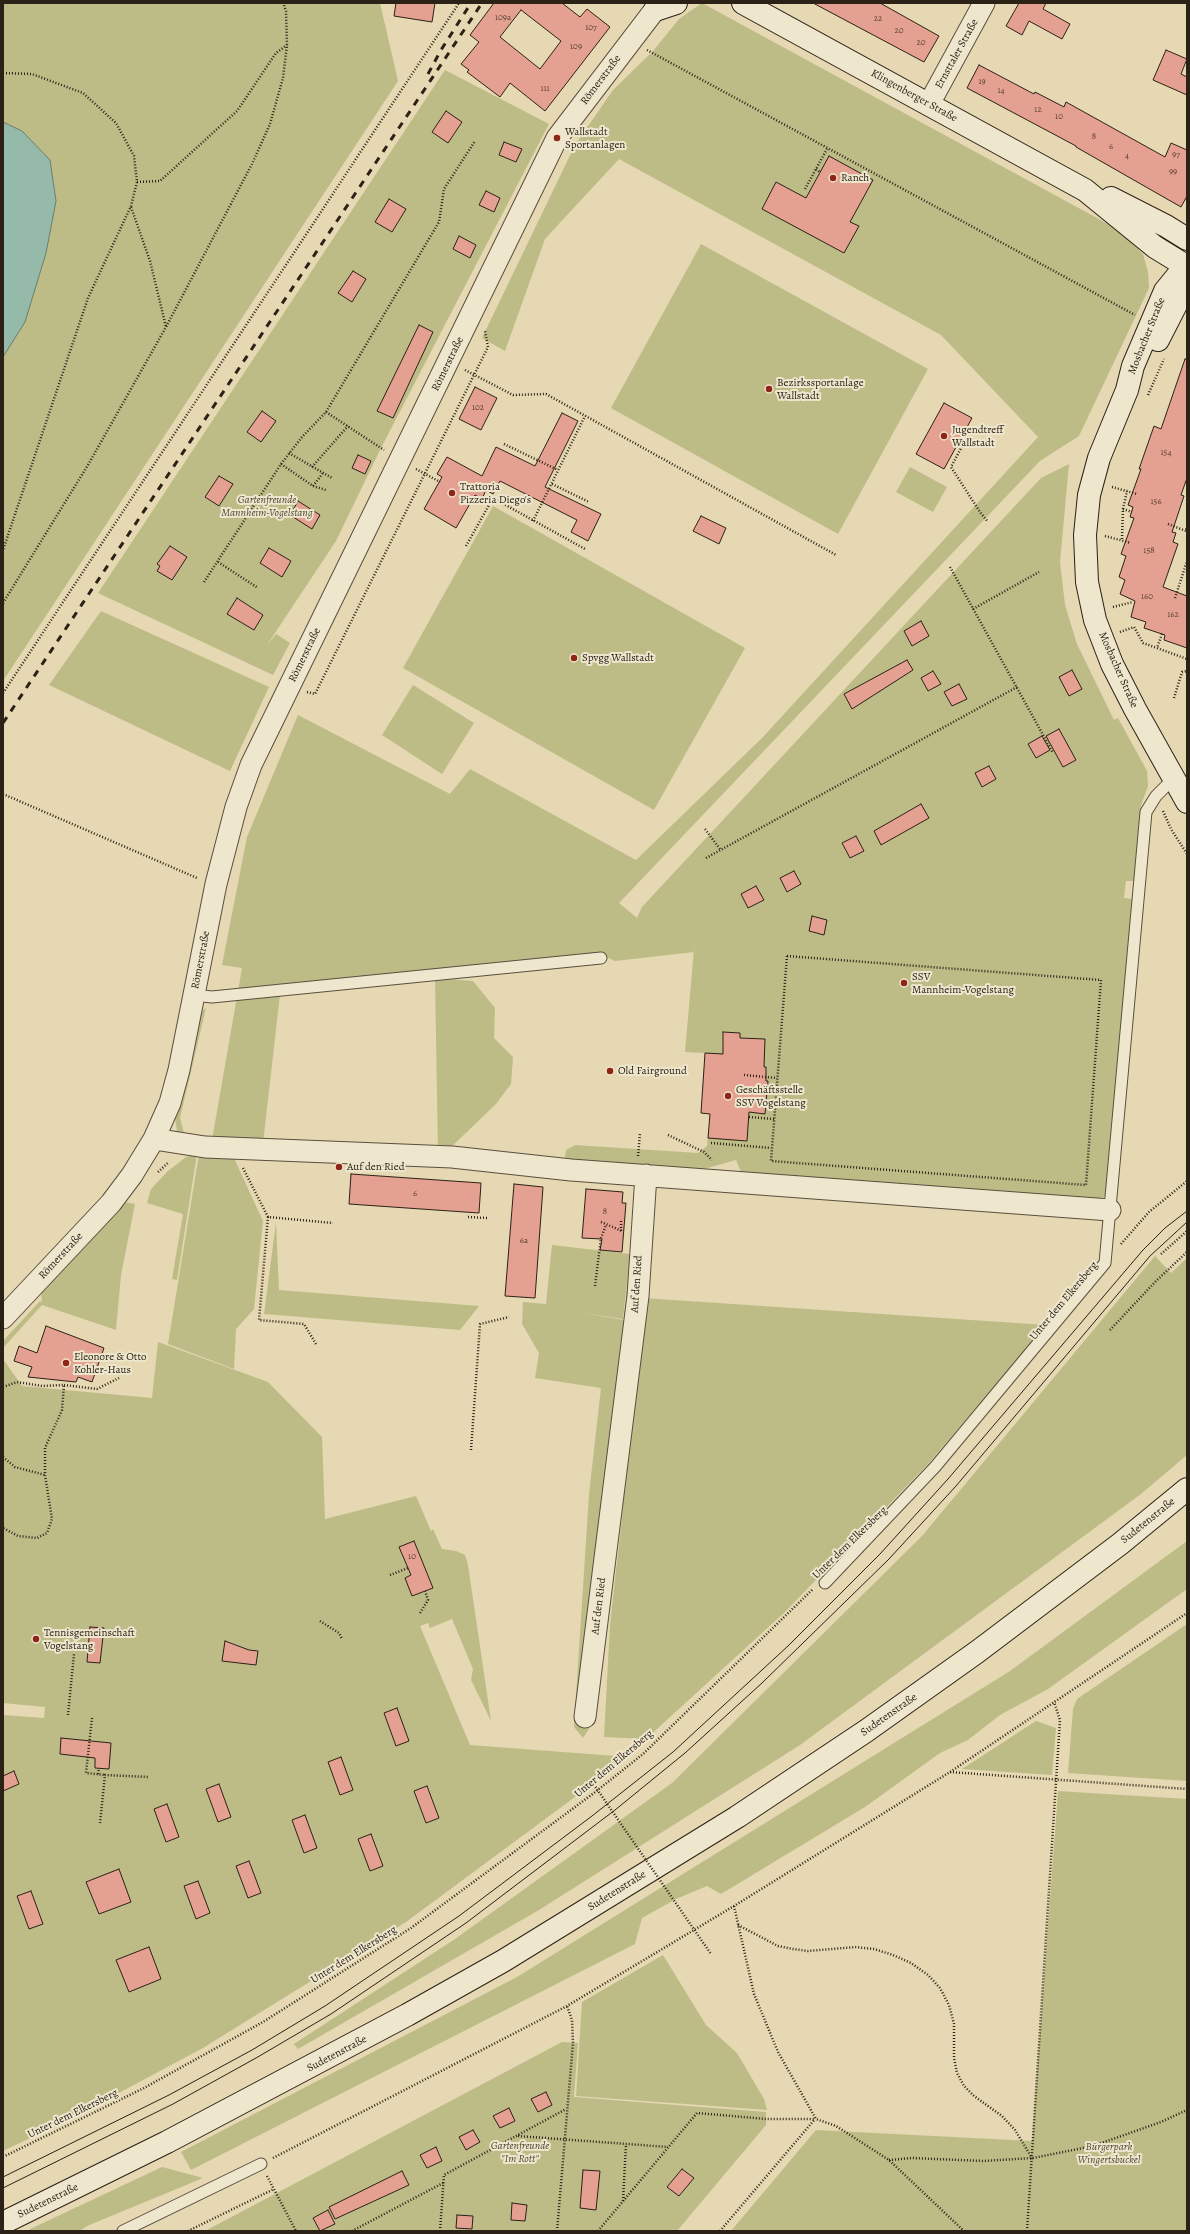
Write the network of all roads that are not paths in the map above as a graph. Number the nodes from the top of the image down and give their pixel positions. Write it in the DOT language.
graph roads {
  1 [pos="676,3"];
  2 [pos="743,3"];
  3 [pos="984,3"];
  4 [pos="657,6"];
  5 [pos="929,104"];
  6 [pos="1085,190"];
  7 [pos="1187,239"];
  8 [pos="1187,265"];
  9 [pos="1174,778"];
  10 [pos="1187,802"];
  11 [pos="600,958"];
  12 [pos="203,996"];
  13 [pos="154,1139"];
  14 [pos="646,1175"];
  15 [pos="1110,1210"];
  16 [pos="3,1318"];
  17 [pos="1187,1489"];
  18 [pos="822,1583"];
  19 [pos="585,1717"];
  20 [pos="261,2164"];
  21 [pos="3,2223"];
  22 [pos="123,2231"];
  1 -- 4 [label="main road"];
  2 -- 5 [label="main road, Klingenberger Straße"];
  3 -- 5 [label="street, Ernsttaler Straße"];
  4 -- 12 [label="street, Römerstraße"];
  5 -- 6 [label="main road, Klingenberger Straße"];
  6 -- 7 [label="main road, Klingenberger Straße"];
  6 -- 8 [label="main road, Klingenberger Straße"];
  8 -- 9 [label="main road, Mosbacher Straße"];
  9 -- 10 [label="main road, Mosbacher Straße"];
  9 -- 15 [label="lane"];
  11 -- 12 [label="lane"];
  12 -- 13 [label="street, Römerstraße"];
  13 -- 14 [label="street"];
  13 -- 16 [label="street, Römerstraße"];
  14 -- 15 [label="street"];
  14 -- 19 [label="street, Auf den Ried"];
  15 -- 18 [label="lane"];
  17 -- 21 [label="main road, Sudetenstraße"];
  20 -- 22 [label="lane"];
}
